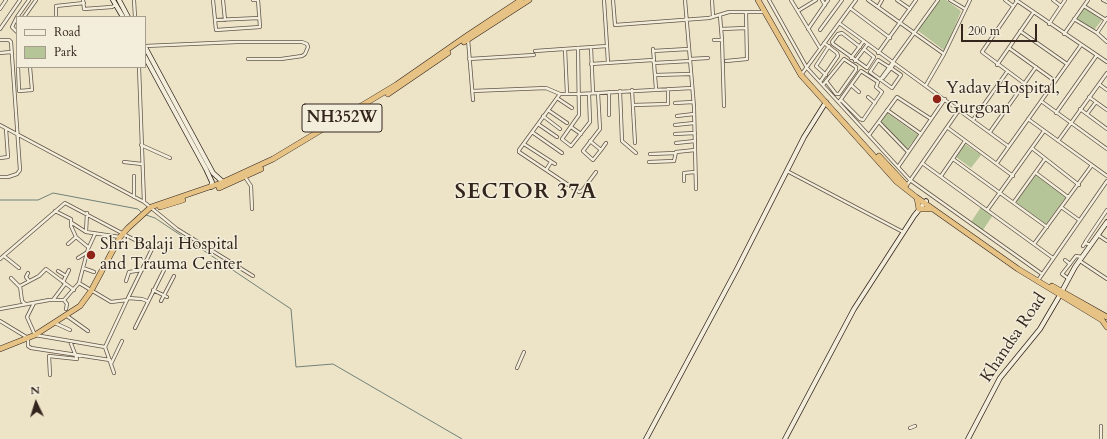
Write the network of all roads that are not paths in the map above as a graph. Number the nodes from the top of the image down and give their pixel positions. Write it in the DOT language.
graph roads {
  1 [pos="6,0"];
  2 [pos="20,0"];
  3 [pos="29,0"];
  4 [pos="36,0"];
  5 [pos="113,0"];
  6 [pos="125,0"];
  7 [pos="134,0"];
  8 [pos="213,0"];
  9 [pos="223,0"];
  10 [pos="253,0"];
  11 [pos="521,0"];
  12 [pos="530,0"];
  13 [pos="604,0"];
  14 [pos="614,0"];
  15 [pos="686,0"];
  16 [pos="712,0"];
  17 [pos="759,0"];
  18 [pos="768,0"];
  19 [pos="791,0"];
  20 [pos="816,0"];
  21 [pos="822,0"];
  22 [pos="828,0"];
  23 [pos="842,0"];
  24 [pos="856,0"];
  25 [pos="868,0"];
  26 [pos="882,0"];
  27 [pos="899,0"];
  28 [pos="916,0"];
  29 [pos="938,0"];
  30 [pos="950,0"];
  31 [pos="970,0"];
  32 [pos="1005,0"];
  33 [pos="1016,0"];
  34 [pos="1053,0"];
  35 [pos="1065,0"];
  36 [pos="1088,0"];
  37 [pos="1104,0"];
  38 [pos="84,2"];
  39 [pos="1107,2"];
  40 [pos="118,3"];
  41 [pos="825,5"];
  42 [pos="1013,6"];
  43 [pos="1061,6"];
  44 [pos="1084,6"];
  45 [pos="878,7"];
  46 [pos="850,8"];
  47 [pos="0,9"];
  48 [pos="910,9"];
  49 [pos="965,9"];
  50 [pos="798,11"];
  51 [pos="746,12"];
  52 [pos="765,12"];
  53 [pos="1033,13"];
  54 [pos="18,16"];
  55 [pos="25,16"];
  56 [pos="56,16"];
  57 [pos="122,16"];
  58 [pos="127,16"];
  59 [pos="136,16"];
  60 [pos="720,16"];
  61 [pos="713,17"];
  62 [pos="16,18"];
  63 [pos="259,18"];
  64 [pos="687,18"];
  65 [pos="1074,19"];
  66 [pos="1106,19"];
  67 [pos="215,20"];
  68 [pos="225,20"];
  69 [pos="900,22"];
  70 [pos="839,23"];
  71 [pos="1049,24"];
  72 [pos="746,28"];
  73 [pos="0,29"];
  74 [pos="721,29"];
  75 [pos="808,29"];
  76 [pos="820,30"];
  77 [pos="16,31"];
  78 [pos="1020,31"];
  79 [pos="915,32"];
  80 [pos="1097,33"];
  81 [pos="1064,34"];
  82 [pos="468,36"];
  83 [pos="890,38"];
  84 [pos="0,40"];
  85 [pos="714,40"];
  86 [pos="722,40"];
  87 [pos="864,42"];
  88 [pos="1107,42"];
  89 [pos="784,43"];
  90 [pos="824,43"];
  91 [pos="867,45"];
  92 [pos="1080,45"];
  93 [pos="607,46"];
  94 [pos="829,46"];
  95 [pos="860,46"];
  96 [pos="146,47"];
  97 [pos="578,48"];
  98 [pos="591,48"];
  99 [pos="820,48"];
  100 [pos="1009,48"];
  101 [pos="146,49"];
  102 [pos="565,49"];
  103 [pos="688,49"];
  104 [pos="864,49"];
  105 [pos="535,51"];
  106 [pos="12,52"];
  107 [pos="0,53"];
  108 [pos="878,53"];
  109 [pos="944,54"];
  110 [pos="534,55"];
  111 [pos="1097,55"];
  112 [pos="708,58"];
  113 [pos="852,58"];
  114 [pos="146,59"];
  115 [pos="248,59"];
  116 [pos="469,59"];
  117 [pos="690,60"];
  118 [pos="726,61"];
  119 [pos="855,61"];
  120 [pos="654,62"];
  121 [pos="1107,62"];
  122 [pos="608,63"];
  123 [pos="893,63"];
  124 [pos="592,64"];
  125 [pos="1067,64"];
  126 [pos="997,65"];
  127 [pos="1036,67"];
  128 [pos="18,68"];
  129 [pos="30,68"];
  130 [pos="139,68"];
  131 [pos="807,68"];
  132 [pos="890,68"];
  133 [pos="1007,72"];
  134 [pos="1107,73"];
  135 [pos="690,74"];
  136 [pos="802,74"];
  137 [pos="655,75"];
  138 [pos="826,75"];
  139 [pos="880,80"];
  140 [pos="826,81"];
  141 [pos="1055,81"];
  142 [pos="820,82"];
  143 [pos="1025,84"];
  144 [pos="1099,84"];
  145 [pos="823,85"];
  146 [pos="851,85"];
  147 [pos="926,85"];
  148 [pos="692,88"];
  149 [pos="656,89"];
  150 [pos="668,89"];
  151 [pos="632,90"];
  152 [pos="1107,90"];
  153 [pos="620,91"];
  154 [pos="472,92"];
  155 [pos="609,92"];
  156 [pos="859,92"];
  157 [pos="593,93"];
  158 [pos="598,93"];
  159 [pos="560,94"];
  160 [pos="567,94"];
  161 [pos="579,94"];
  162 [pos="589,94"];
  163 [pos="868,97"];
  164 [pos="1090,97"];
  165 [pos="557,98"];
  166 [pos="945,99"];
  167 [pos="473,100"];
  168 [pos="840,101"];
  169 [pos="1041,101"];
  170 [pos="693,102"];
  171 [pos="826,102"];
  172 [pos="1096,102"];
  173 [pos="675,103"];
  174 [pos="875,103"];
  175 [pos="633,105"];
  176 [pos="724,106"];
  177 [pos="572,108"];
  178 [pos="548,110"];
  179 [pos="887,110"];
  180 [pos="959,110"];
  181 [pos="1080,110"];
  182 [pos="1107,110"];
  183 [pos="1056,113"];
  184 [pos="694,114"];
  185 [pos="1087,114"];
  186 [pos="609,115"];
  187 [pos="543,116"];
  188 [pos="677,116"];
  189 [pos="346,118"];
  190 [pos="931,119"];
  191 [pos="1028,119"];
  192 [pos="973,120"];
  193 [pos="879,122"];
  194 [pos="567,123"];
  195 [pos="694,123"];
  196 [pos="1070,123"];
  197 [pos="538,124"];
  198 [pos="0,125"];
  199 [pos="675,125"];
  200 [pos="571,126"];
  201 [pos="948,128"];
  202 [pos="6,129"];
  203 [pos="560,129"];
  204 [pos="1107,129"];
  205 [pos="1044,131"];
  206 [pos="532,132"];
  207 [pos="990,132"];
  208 [pos="695,133"];
  209 [pos="17,134"];
  210 [pos="581,134"];
  211 [pos="675,134"];
  212 [pos="921,134"];
  213 [pos="869,135"];
  214 [pos="557,137"];
  215 [pos="1058,140"];
  216 [pos="590,141"];
  217 [pos="965,141"];
  218 [pos="695,142"];
  219 [pos="635,143"];
  220 [pos="676,143"];
  221 [pos="524,144"];
  222 [pos="606,144"];
  223 [pos="141,145"];
  224 [pos="1008,146"];
  225 [pos="1033,149"];
  226 [pos="1107,149"];
  227 [pos="601,150"];
  228 [pos="694,150"];
  229 [pos="908,152"];
  230 [pos="562,153"];
  231 [pos="636,153"];
  232 [pos="676,153"];
  233 [pos="650,154"];
  234 [pos="0,158"];
  235 [pos="170,158"];
  236 [pos="953,158"];
  237 [pos="1045,159"];
  238 [pos="124,162"];
  239 [pos="551,162"];
  240 [pos="649,162"];
  241 [pos="922,163"];
  242 [pos="997,163"];
  243 [pos="142,164"];
  244 [pos="555,164"];
  245 [pos="1092,165"];
  246 [pos="898,166"];
  247 [pos="546,170"];
  248 [pos="786,171"];
  249 [pos="596,172"];
  250 [pos="696,172"];
  251 [pos="891,172"];
  252 [pos="1036,173"];
  253 [pos="212,175"];
  254 [pos="134,176"];
  255 [pos="941,176"];
  256 [pos="1013,176"];
  257 [pos="1107,176"];
  258 [pos="0,177"];
  259 [pos="245,177"];
  260 [pos="910,180"];
  261 [pos="684,181"];
  262 [pos="1107,181"];
  263 [pos="223,182"];
  264 [pos="1078,185"];
  265 [pos="906,186"];
  266 [pos="211,187"];
  267 [pos="696,189"];
  268 [pos="1000,192"];
  269 [pos="134,197"];
  270 [pos="916,197"];
  271 [pos="1068,197"];
  272 [pos="144,202"];
  273 [pos="925,202"];
  274 [pos="1014,202"];
  275 [pos="1061,207"];
  276 [pos="252,208"];
  277 [pos="919,209"];
  278 [pos="988,209"];
  279 [pos="55,210"];
  280 [pos="151,210"];
  281 [pos="934,210"];
  282 [pos="1107,210"];
  283 [pos="87,213"];
  284 [pos="1079,220"];
  285 [pos="1107,222"];
  286 [pos="71,223"];
  287 [pos="1047,226"];
  288 [pos="1107,226"];
  289 [pos="86,232"];
  290 [pos="903,232"];
  291 [pos="96,234"];
  292 [pos="121,235"];
  293 [pos="1099,235"];
  294 [pos="76,237"];
  295 [pos="1107,241"];
  296 [pos="1085,243"];
  297 [pos="68,244"];
  298 [pos="1034,244"];
  299 [pos="1082,246"];
  300 [pos="1091,246"];
  301 [pos="88,247"];
  302 [pos="86,253"];
  303 [pos="4,256"];
  304 [pos="78,258"];
  305 [pos="1053,258"];
  306 [pos="0,259"];
  307 [pos="1065,260"];
  308 [pos="1082,260"];
  309 [pos="1070,264"];
  310 [pos="19,268"];
  311 [pos="83,268"];
  312 [pos="69,270"];
  313 [pos="142,270"];
  314 [pos="164,270"];
  315 [pos="58,271"];
  316 [pos="94,272"];
  317 [pos="1025,272"];
  318 [pos="28,274"];
  319 [pos="66,276"];
  320 [pos="174,276"];
  321 [pos="253,276"];
  322 [pos="1041,277"];
  323 [pos="11,278"];
  324 [pos="1069,279"];
  325 [pos="1107,279"];
  326 [pos="29,281"];
  327 [pos="126,281"];
  328 [pos="64,283"];
  329 [pos="79,283"];
  330 [pos="20,287"];
  331 [pos="74,290"];
  332 [pos="153,290"];
  333 [pos="92,291"];
  334 [pos="1061,293"];
  335 [pos="165,296"];
  336 [pos="128,299"];
  337 [pos="52,300"];
  338 [pos="64,300"];
  339 [pos="161,301"];
  340 [pos="147,302"];
  341 [pos="34,303"];
  342 [pos="25,304"];
  343 [pos="0,309"];
  344 [pos="66,309"];
  345 [pos="67,316"];
  346 [pos="1106,319"];
  347 [pos="0,321"];
  348 [pos="55,323"];
  349 [pos="1107,327"];
  350 [pos="135,328"];
  351 [pos="70,330"];
  352 [pos="88,331"];
  353 [pos="35,335"];
  354 [pos="28,338"];
  355 [pos="70,341"];
  356 [pos="122,341"];
  357 [pos="105,347"];
  358 [pos="0,348"];
  359 [pos="524,352"];
  360 [pos="76,355"];
  361 [pos="110,360"];
  362 [pos="111,364"];
  363 [pos="517,368"];
  364 [pos="114,373"];
  365 [pos="50,375"];
  366 [pos="914,426"];
  367 [pos="1102,426"];
  368 [pos="910,428"];
  369 [pos="646,439"];
  370 [pos="784,439"];
  371 [pos="968,439"];
  372 [pos="1101,439"];
  1 -- 47 [label="street"];
  2 -- 73 [label="street"];
  3 -- 54 [label="street"];
  4 -- 55 [label="street"];
  5 -- 40 [label="street"];
  6 -- 40 [label="street"];
  7 -- 59 [label="street"];
  8 -- 67 [label="street"];
  9 -- 68 [label="street"];
  10 -- 63 [label="street"];
  11 -- 82 [label="highway, NH352W"];
  12 -- 82 [label="highway, NH352W"];
  13 -- 93 [label="street"];
  14 -- 64 [label="street"];
  15 -- 64 [label="street"];
  16 -- 61 [label="street"];
  17 -- 52 [label="highway"];
  17 -- 89 [label="highway"];
  18 -- 131 [label="street"];
  19 -- 50 [label="street"];
  20 -- 50 [label="street"];
  21 -- 41 [label="street"];
  22 -- 41 [label="street"];
  23 -- 76 [label="street"];
  24 -- 46 [label="street"];
  25 -- 45 [label="street"];
  26 -- 45 [label="street"];
  27 -- 48 [label="street"];
  28 -- 48 [label="street"];
  29 -- 79 [label="street"];
  30 -- 49 [label="street"];
  31 -- 49 [label="street"];
  32 -- 42 [label="street"];
  33 -- 42 [label="street"];
  33 -- 53 [label="street"];
  34 -- 43 [label="street"];
  35 -- 43 [label="street"];
  36 -- 44 [label="street"];
  37 -- 39 [label="street"];
  38 -- 40 [label="street"];
  38 -- 56 [label="street"];
  40 -- 57 [label="street"];
  40 -- 58 [label="street"];
  41 -- 75 [label="street"];
  42 -- 126 [label="street"];
  43 -- 71 [label="street"];
  44 -- 65 [label="street"];
  44 -- 66 [label="street"];
  45 -- 69 [label="street"];
  46 -- 70 [label="street"];
  46 -- 83 [label="street"];
  48 -- 69 [label="street"];
  49 -- 109 [label="street"];
  50 -- 75 [label="street"];
  51 -- 52 [label="street"];
  51 -- 60 [label="street"];
  51 -- 72 [label="street"];
  52 -- 89 [label="highway"];
  53 -- 71 [label="street"];
  53 -- 78 [label="street"];
  60 -- 61 [label="street"];
  60 -- 74 [label="street"];
  61 -- 64 [label="street"];
  62 -- 77 [label="street"];
  63 -- 67 [label="street"];
  63 -- 68 [label="street"];
  64 -- 103 [label="street"];
  65 -- 80 [label="street"];
  65 -- 81 [label="street"];
  66 -- 80 [label="street"];
  67 -- 68 [label="street"];
  69 -- 79 [label="street"];
  69 -- 83 [label="street"];
  70 -- 87 [label="street"];
  70 -- 90 [label="street"];
  71 -- 81 [label="street"];
  72 -- 74 [label="street"];
  72 -- 118 [label="street"];
  74 -- 86 [label="street"];
  75 -- 99 [label="street"];
  78 -- 100 [label="street"];
  78 -- 125 [label="street"];
  79 -- 109 [label="street"];
  79 -- 123 [label="street"];
  80 -- 88 [label="street"];
  81 -- 92 [label="street"];
  82 -- 116 [label="street"];
  82 -- 189 [label="highway, NH352W"];
  83 -- 108 [label="street"];
  84 -- 106 [label="street"];
  85 -- 86 [label="street"];
  86 -- 176 [label="street"];
  87 -- 91 [label="street"];
  87 -- 95 [label="street"];
  89 -- 136 [label="highway"];
  90 -- 94 [label="street"];
  90 -- 99 [label="street"];
  91 -- 104 [label="street"];
  91 -- 108 [label="street"];
  92 -- 111 [label="street"];
  92 -- 125 [label="street"];
  93 -- 98 [label="street"];
  93 -- 122 [label="street"];
  94 -- 138 [label="street"];
  94 -- 138 [label="street"];
  95 -- 113 [label="street"];
  95 -- 113 [label="street"];
  96 -- 115 [label="street"];
  97 -- 98 [label="street"];
  97 -- 102 [label="street"];
  97 -- 161 [label="street"];
  98 -- 124 [label="street"];
  99 -- 131 [label="street"];
  100 -- 126 [label="street"];
  100 -- 127 [label="street"];
  101 -- 253 [label="street"];
  102 -- 105 [label="street"];
  102 -- 160 [label="street"];
  103 -- 117 [label="street"];
  103 -- 120 [label="street"];
  104 -- 119 [label="street"];
  104 -- 119 [label="street"];
  106 -- 107 [label="street"];
  106 -- 209 [label="street"];
  108 -- 123 [label="street"];
  109 -- 147 [label="street"];
  110 -- 116 [label="street"];
  111 -- 121 [label="street"];
  111 -- 183 [label="street"];
  112 -- 117 [label="street"];
  113 -- 119 [label="street"];
  114 -- 253 [label="street"];
  116 -- 154 [label="street"];
  117 -- 120 [label="street"];
  117 -- 135 [label="street"];
  120 -- 122 [label="street"];
  120 -- 137 [label="street"];
  122 -- 124 [label="street"];
  123 -- 132 [label="street"];
  123 -- 147 [label="street"];
  124 -- 157 [label="street"];
  125 -- 141 [label="street"];
  126 -- 133 [label="street"];
  127 -- 141 [label="street"];
  127 -- 143 [label="street"];
  128 -- 129 [label="street"];
  130 -- 223 [label="street"];
  131 -- 136 [label="street"];
  131 -- 142 [label="street"];
  132 -- 139 [label="street"];
  132 -- 139 [label="street"];
  132 -- 139 [label="street"];
  133 -- 143 [label="street"];
  133 -- 192 [label="street"];
  134 -- 144 [label="street"];
  135 -- 137 [label="street"];
  135 -- 148 [label="street"];
  136 -- 171 [label="highway"];
  136 -- 251 [label="highway"];
  137 -- 149 [label="street"];
  138 -- 142 [label="street"];
  140 -- 140 [label="street"];
  140 -- 145 [label="street"];
  141 -- 169 [label="street"];
  142 -- 145 [label="street"];
  143 -- 207 [label="street"];
  144 -- 152 [label="street"];
  144 -- 164 [label="street"];
  145 -- 168 [label="street"];
  146 -- 156 [label="street"];
  146 -- 168 [label="street"];
  146 -- 174 [label="street"];
  147 -- 166 [label="street"];
  148 -- 150 [label="street"];
  148 -- 170 [label="street"];
  149 -- 150 [label="street"];
  149 -- 151 [label="street"];
  150 -- 175 [label="street"];
  151 -- 153 [label="street"];
  151 -- 175 [label="street"];
  153 -- 155 [label="street"];
  153 -- 231 [label="street"];
  154 -- 159 [label="street"];
  154 -- 167 [label="street"];
  155 -- 158 [label="street"];
  155 -- 186 [label="street"];
  157 -- 158 [label="street"];
  157 -- 162 [label="street"];
  158 -- 216 [label="street"];
  159 -- 160 [label="street"];
  159 -- 165 [label="street"];
  160 -- 161 [label="street"];
  161 -- 162 [label="street"];
  161 -- 200 [label="street"];
  162 -- 210 [label="street"];
  163 -- 174 [label="street"];
  164 -- 172 [label="street"];
  164 -- 181 [label="street"];
  165 -- 177 [label="street"];
  165 -- 178 [label="street"];
  166 -- 180 [label="street"];
  166 -- 190 [label="street"];
  168 -- 174 [label="street"];
  168 -- 213 [label="street"];
  169 -- 183 [label="street"];
  169 -- 191 [label="street"];
  170 -- 173 [label="street"];
  170 -- 184 [label="street"];
  171 -- 248 [label="street"];
  171 -- 251 [label="highway"];
  172 -- 182 [label="street"];
  172 -- 185 [label="street"];
  175 -- 219 [label="street"];
  178 -- 187 [label="street"];
  178 -- 194 [label="street"];
  179 -- 190 [label="street"];
  179 -- 193 [label="street"];
  179 -- 212 [label="street"];
  180 -- 192 [label="street"];
  180 -- 201 [label="street"];
  181 -- 185 [label="street"];
  181 -- 196 [label="street"];
  183 -- 196 [label="street"];
  184 -- 188 [label="street"];
  184 -- 195 [label="street"];
  185 -- 204 [label="street"];
  187 -- 197 [label="street"];
  187 -- 203 [label="street"];
  189 -- 259 [label="highway, NH352W"];
  189 -- 263 [label="highway, NH352W"];
  190 -- 212 [label="street"];
  191 -- 205 [label="street"];
  191 -- 224 [label="street"];
  192 -- 207 [label="street"];
  193 -- 213 [label="street"];
  193 -- 229 [label="street"];
  195 -- 199 [label="street"];
  195 -- 208 [label="street"];
  196 -- 215 [label="street"];
  196 -- 226 [label="street"];
  197 -- 206 [label="street"];
  197 -- 214 [label="street"];
  198 -- 202 [label="street"];
  200 -- 210 [label="street"];
  200 -- 210 [label="street"];
  201 -- 217 [label="street"];
  201 -- 241 [label="street"];
  202 -- 209 [label="street"];
  202 -- 234 [label="street"];
  205 -- 215 [label="street"];
  205 -- 225 [label="street"];
  206 -- 221 [label="street"];
  206 -- 230 [label="street"];
  207 -- 224 [label="street"];
  208 -- 211 [label="street"];
  208 -- 218 [label="street"];
  209 -- 258 [label="street"];
  209 -- 269 [label="street"];
  212 -- 229 [label="street"];
  213 -- 246 [label="street"];
  215 -- 245 [label="street"];
  216 -- 227 [label="street"];
  216 -- 227 [label="street"];
  217 -- 236 [label="street"];
  217 -- 242 [label="street"];
  218 -- 220 [label="street"];
  218 -- 228 [label="street"];
  221 -- 239 [label="street"];
  221 -- 247 [label="street"];
  222 -- 227 [label="street"];
  223 -- 235 [label="street"];
  223 -- 243 [label="street"];
  224 -- 242 [label="street"];
  225 -- 237 [label="street"];
  225 -- 256 [label="street"];
  228 -- 232 [label="street"];
  228 -- 250 [label="street"];
  229 -- 246 [label="street"];
  232 -- 233 [label="street"];
  232 -- 240 [label="street"];
  236 -- 255 [label="street"];
  236 -- 268 [label="street"];
  237 -- 252 [label="street"];
  237 -- 264 [label="street"];
  238 -- 243 [label="street"];
  239 -- 244 [label="street"];
  239 -- 247 [label="street"];
  241 -- 255 [label="street"];
  241 -- 260 [label="street"];
  242 -- 256 [label="street"];
  243 -- 272 [label="street"];
  245 -- 257 [label="street"];
  245 -- 264 [label="street"];
  246 -- 260 [label="street"];
  247 -- 249 [label="street"];
  248 -- 290 [label="street"];
  248 -- 369 [label="street"];
  250 -- 261 [label="street"];
  250 -- 267 [label="street"];
  251 -- 265 [label="highway"];
  251 -- 270 [label="highway"];
  252 -- 271 [label="street"];
  252 -- 274 [label="street"];
  253 -- 263 [label="street"];
  253 -- 266 [label="street"];
  254 -- 269 [label="street"];
  255 -- 278 [label="street"];
  256 -- 268 [label="street"];
  259 -- 276 [label="street"];
  259 -- 280 [label="highway, NH352W"];
  260 -- 265 [label="street"];
  260 -- 322 [label="street"];
  262 -- 284 [label="street"];
  263 -- 266 [label="highway, NH352W"];
  264 -- 271 [label="street"];
  265 -- 273 [label="highway"];
  266 -- 280 [label="highway, NH352W"];
  268 -- 274 [label="street"];
  268 -- 278 [label="street"];
  269 -- 272 [label="street"];
  270 -- 273 [label="highway"];
  270 -- 277 [label="highway"];
  271 -- 275 [label="street"];
  272 -- 280 [label="street"];
  273 -- 277 [label="street"];
  273 -- 281 [label="highway"];
  273 -- 317 [label="highway"];
  274 -- 287 [label="street"];
  275 -- 284 [label="street"];
  275 -- 287 [label="street"];
  277 -- 281 [label="highway"];
  277 -- 290 [label="street"];
  278 -- 298 [label="street"];
  279 -- 283 [label="street"];
  279 -- 286 [label="street"];
  279 -- 303 [label="street"];
  280 -- 292 [label="highway, NH352W"];
  280 -- 321 [label="street"];
  281 -- 317 [label="highway"];
  282 -- 296 [label="street"];
  283 -- 289 [label="street"];
  283 -- 292 [label="street"];
  284 -- 305 [label="street"];
  285 -- 293 [label="street, Khandsa Road"];
  286 -- 289 [label="street"];
  286 -- 294 [label="street"];
  287 -- 298 [label="street"];
  288 -- 293 [label="street, Khandsa Road"];
  289 -- 291 [label="street"];
  290 -- 370 [label="street"];
  291 -- 292 [label="street"];
  291 -- 301 [label="street"];
  292 -- 313 [label="street"];
  292 -- 333 [label="highway, NH352W"];
  293 -- 295 [label="street"];
  293 -- 300 [label="street, Khandsa Road"];
  293 -- 308 [label="street, Khandsa Road"];
  294 -- 297 [label="street"];
  294 -- 301 [label="street"];
  296 -- 299 [label="street"];
  296 -- 300 [label="street"];
  298 -- 305 [label="street"];
  300 -- 308 [label="street, Khandsa Road"];
  301 -- 302 [label="street"];
  302 -- 304 [label="street"];
  302 -- 311 [label="street"];
  303 -- 306 [label="street"];
  303 -- 310 [label="street"];
  305 -- 322 [label="street"];
  307 -- 309 [label="street"];
  308 -- 309 [label="street"];
  308 -- 324 [label="street, Khandsa Road"];
  308 -- 325 [label="street"];
  309 -- 324 [label="street"];
  311 -- 316 [label="street"];
  311 -- 329 [label="street"];
  312 -- 319 [label="street"];
  313 -- 327 [label="street"];
  313 -- 336 [label="street"];
  314 -- 332 [label="street"];
  315 -- 319 [label="street"];
  317 -- 322 [label="highway"];
  317 -- 334 [label="highway"];
  318 -- 326 [label="street"];
  319 -- 328 [label="street"];
  320 -- 335 [label="street"];
  322 -- 334 [label="highway"];
  323 -- 330 [label="street"];
  324 -- 334 [label="street, Khandsa Road"];
  326 -- 328 [label="street"];
  326 -- 330 [label="street"];
  328 -- 331 [label="street"];
  328 -- 337 [label="street"];
  329 -- 331 [label="street"];
  329 -- 333 [label="street"];
  330 -- 342 [label="street"];
  331 -- 338 [label="street"];
  332 -- 335 [label="street"];
  332 -- 340 [label="street"];
  333 -- 336 [label="street"];
  333 -- 345 [label="highway, NH352W"];
  334 -- 346 [label="highway"];
  334 -- 371 [label="street, Khandsa Road"];
  335 -- 339 [label="street"];
  336 -- 340 [label="street"];
  336 -- 357 [label="street"];
  337 -- 338 [label="street"];
  337 -- 341 [label="street"];
  338 -- 344 [label="street"];
  340 -- 350 [label="street"];
  341 -- 342 [label="street"];
  341 -- 353 [label="street"];
  342 -- 343 [label="street"];
  345 -- 348 [label="highway, NH352W"];
  345 -- 352 [label="street"];
  346 -- 349 [label="highway"];
  347 -- 354 [label="street"];
  348 -- 351 [label="street"];
  348 -- 353 [label="highway, NH352W"];
  353 -- 354 [label="highway, NH352W"];
  353 -- 355 [label="street"];
  354 -- 358 [label="highway, NH352W"];
  354 -- 360 [label="street"];
  355 -- 357 [label="street"];
  355 -- 360 [label="street"];
  356 -- 362 [label="street"];
  357 -- 361 [label="street"];
  359 -- 363 [label="street"];
  360 -- 361 [label="street"];
  360 -- 365 [label="street"];
  361 -- 362 [label="street"];
  362 -- 364 [label="street"];
  366 -- 368 [label="street"];
  367 -- 372 [label="street"];
}
